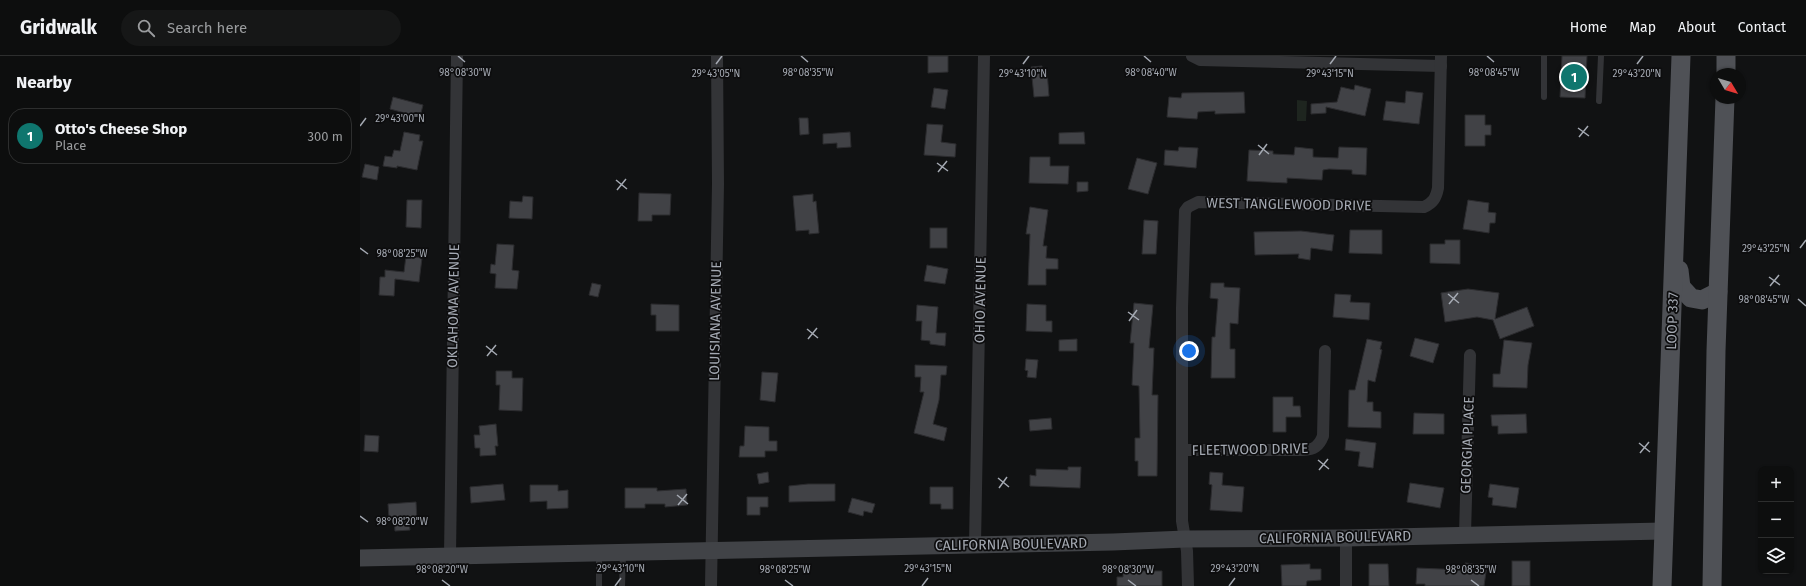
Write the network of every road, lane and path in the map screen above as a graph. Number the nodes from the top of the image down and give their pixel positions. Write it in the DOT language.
graph roads {
  1 [pos="457,56"];
  2 [pos="717,56"];
  3 [pos="984,56"];
  4 [pos="1192,56"];
  5 [pos="1544,56"];
  6 [pos="1601,56"];
  7 [pos="1681,56"];
  8 [pos="1726,56"];
  9 [pos="1441,61"];
  10 [pos="1726,68"];
  11 [pos="1544,97"];
  12 [pos="1599,101"];
  13 [pos="1725,104"];
  14 [pos="1675,239"];
  15 [pos="1718,292"];
  16 [pos="1325,352"];
  17 [pos="1470,355"];
  18 [pos="1182,450"];
  19 [pos="1663,531"];
  20 [pos="1464,534"];
  21 [pos="1346,538"];
  22 [pos="1185,539"];
  23 [pos="975,544"];
  24 [pos="711,551"];
  25 [pos="623,552"];
  26 [pos="599,553"];
  27 [pos="450,555"];
  28 [pos="360,558"];
  29 [pos="599,586"];
  30 [pos="622,586"];
  31 [pos="711,586"];
  32 [pos="1188,586"];
  33 [pos="1346,586"];
  34 [pos="1662,586"];
  35 [pos="1712,586"];
  1 -- 27 [label="street, OKLAHOMA AVENUE"];
  2 -- 24 [label="street, LOUISIANA AVENUE"];
  3 -- 23 [label="street, OHIO AVENUE"];
  4 -- 9 [label="street"];
  5 -- 11 [label="lane"];
  6 -- 12 [label="lane"];
  7 -- 14 [label="main road, LOOP 337"];
  8 -- 10 [label="main road"];
  9 -- 18 [label="street, WEST TANGLEWOOD DRIVE"];
  13 -- 15 [label="main road"];
  14 -- 15 [label="main road"];
  14 -- 19 [label="main road, LOOP 337"];
  15 -- 35 [label="main road"];
  16 -- 18 [label="street, FLEETWOOD DRIVE"];
  17 -- 20 [label="street, GEORGIA PLACE"];
  18 -- 22 [label="street, WEST TANGLEWOOD DRIVE"];
  19 -- 20 [label="street, CALIFORNIA BOULEVARD"];
  19 -- 34 [label="main road, LOOP 337"];
  20 -- 21 [label="street, CALIFORNIA BOULEVARD"];
  21 -- 22 [label="street, CALIFORNIA BOULEVARD"];
  21 -- 33 [label="street"];
  22 -- 23 [label="street, CALIFORNIA BOULEVARD"];
  22 -- 32 [label="street, WEST TANGLEWOOD DRIVE"];
  23 -- 24 [label="street, CALIFORNIA BOULEVARD"];
  24 -- 25 [label="street, CALIFORNIA BOULEVARD"];
  24 -- 31 [label="street, LOUISIANA AVENUE"];
  25 -- 26 [label="street, CALIFORNIA BOULEVARD"];
  25 -- 30 [label="lane"];
  26 -- 27 [label="street, CALIFORNIA BOULEVARD"];
  26 -- 29 [label="lane"];
  27 -- 28 [label="street, CALIFORNIA BOULEVARD"];
}
